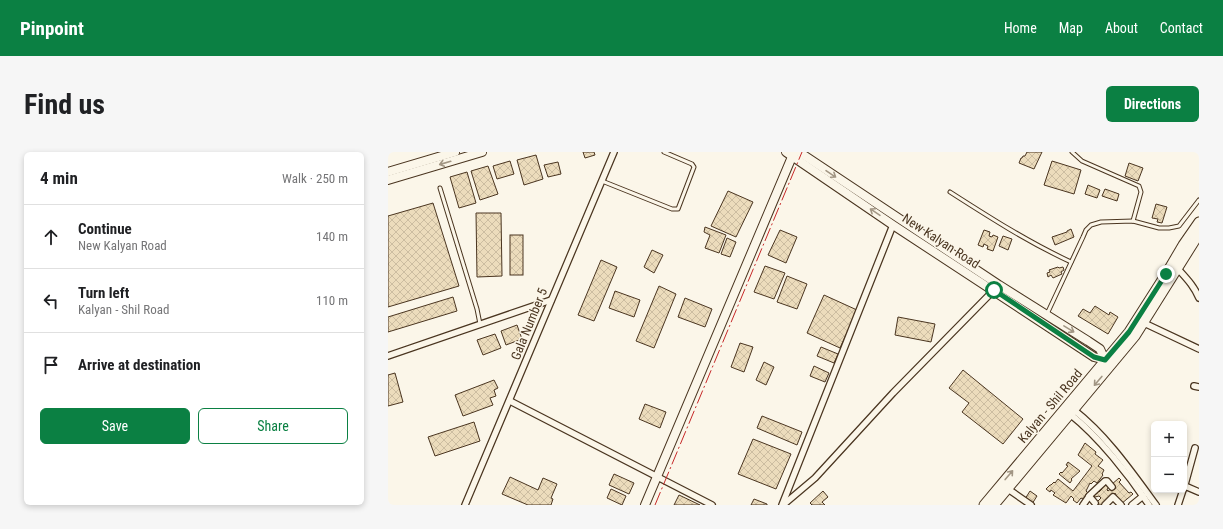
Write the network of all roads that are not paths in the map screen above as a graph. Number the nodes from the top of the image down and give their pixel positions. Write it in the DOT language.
graph roads {
  1 [pos="455,152"];
  2 [pos="482,152"];
  3 [pos="614,152"];
  4 [pos="664,152"];
  5 [pos="1072,152"];
  6 [pos="793,153"];
  7 [pos="388,172"];
  8 [pos="388,180"];
  9 [pos="602,181"];
  10 [pos="440,188"];
  11 [pos="950,192"];
  12 [pos="1199,200"];
  13 [pos="1133,221"];
  14 [pos="1199,222"];
  15 [pos="893,225"];
  16 [pos="1199,234"];
  17 [pos="1071,262"];
  18 [pos="1178,269"];
  19 [pos="996,287"];
  20 [pos="1199,298"];
  21 [pos="551,300"];
  22 [pos="1046,315"];
  23 [pos="1144,323"];
  24 [pos="480,324"];
  25 [pos="1199,349"];
  26 [pos="388,356"];
  27 [pos="1108,362"];
  28 [pos="510,402"];
  29 [pos="1072,412"];
  30 [pos="1195,448"];
  31 [pos="1187,477"];
  32 [pos="657,478"];
  33 [pos="1112,487"];
  34 [pos="1008,489"];
  35 [pos="1187,489"];
  36 [pos="1199,492"];
  37 [pos="1182,493"];
  38 [pos="1089,496"];
  39 [pos="1143,496"];
  40 [pos="1096,503"];
  41 [pos="465,505"];
  42 [pos="645,505"];
  43 [pos="712,505"];
  44 [pos="782,505"];
  45 [pos="984,505"];
  46 [pos="994,505"];
  47 [pos="1031,505"];
  48 [pos="1083,505"];
  49 [pos="1105,505"];
  50 [pos="1121,505"];
  51 [pos="1132,505"];
  52 [pos="1149,505"];
  53 [pos="1156,505"];
  54 [pos="1178,505"];
  1 -- 7 [label="street"];
  2 -- 8 [label="street, one-way"];
  3 -- 9 [label="street, Gala Number 5"];
  4 -- 9 [label="lane"];
  5 -- 13 [label="lane"];
  15 -- 6 [label="street, New Kalyan Road, one-way"];
  6 -- 19 [label="street, New Kalyan Road, one-way"];
  6 -- 32 [label="street"];
  9 -- 21 [label="street, Gala Number 5"];
  10 -- 24 [label="lane"];
  11 -- 17 [label="lane"];
  12 -- 13 [label="lane"];
  13 -- 17 [label="lane"];
  14 -- 27 [label="main road, Kalyan - Shil Road"];
  15 -- 19 [label="street, New Kalyan Road"];
  15 -- 44 [label="street"];
  16 -- 18 [label="main road, Kalyan - Shil Road"];
  17 -- 22 [label="lane"];
  18 -- 20 [label="street"];
  18 -- 23 [label="main road, Kalyan - Shil Road"];
  19 -- 22 [label="street, New Kalyan Road"];
  19 -- 27 [label="street, New Kalyan Road"];
  19 -- 44 [label="street"];
  21 -- 24 [label="street"];
  21 -- 28 [label="street, Gala Number 5"];
  22 -- 27 [label="street, New Kalyan Road, one-way"];
  23 -- 25 [label="street"];
  23 -- 27 [label="main road, Kalyan - Shil Road"];
  24 -- 26 [label="street"];
  27 -- 29 [label="main road, Kalyan - Shil Road, one-way"];
  45 -- 27 [label="main road, Kalyan - Shil Road, one-way"];
  28 -- 32 [label="street"];
  28 -- 41 [label="street, Gala Number 5"];
  29 -- 34 [label="main road, Kalyan - Shil Road"];
  29 -- 39 [label="street"];
  29 -- 53 [label="street"];
  30 -- 31 [label="street"];
  32 -- 42 [label="street"];
  32 -- 43 [label="street"];
  33 -- 38 [label="street"];
  34 -- 46 [label="main road, Kalyan - Shil Road"];
  34 -- 47 [label="street"];
  35 -- 36 [label="street"];
  37 -- 54 [label="street"];
  38 -- 40 [label="street"];
  38 -- 48 [label="street"];
  39 -- 51 [label="street"];
  39 -- 52 [label="street"];
  49 -- 50 [label="street"];
}
